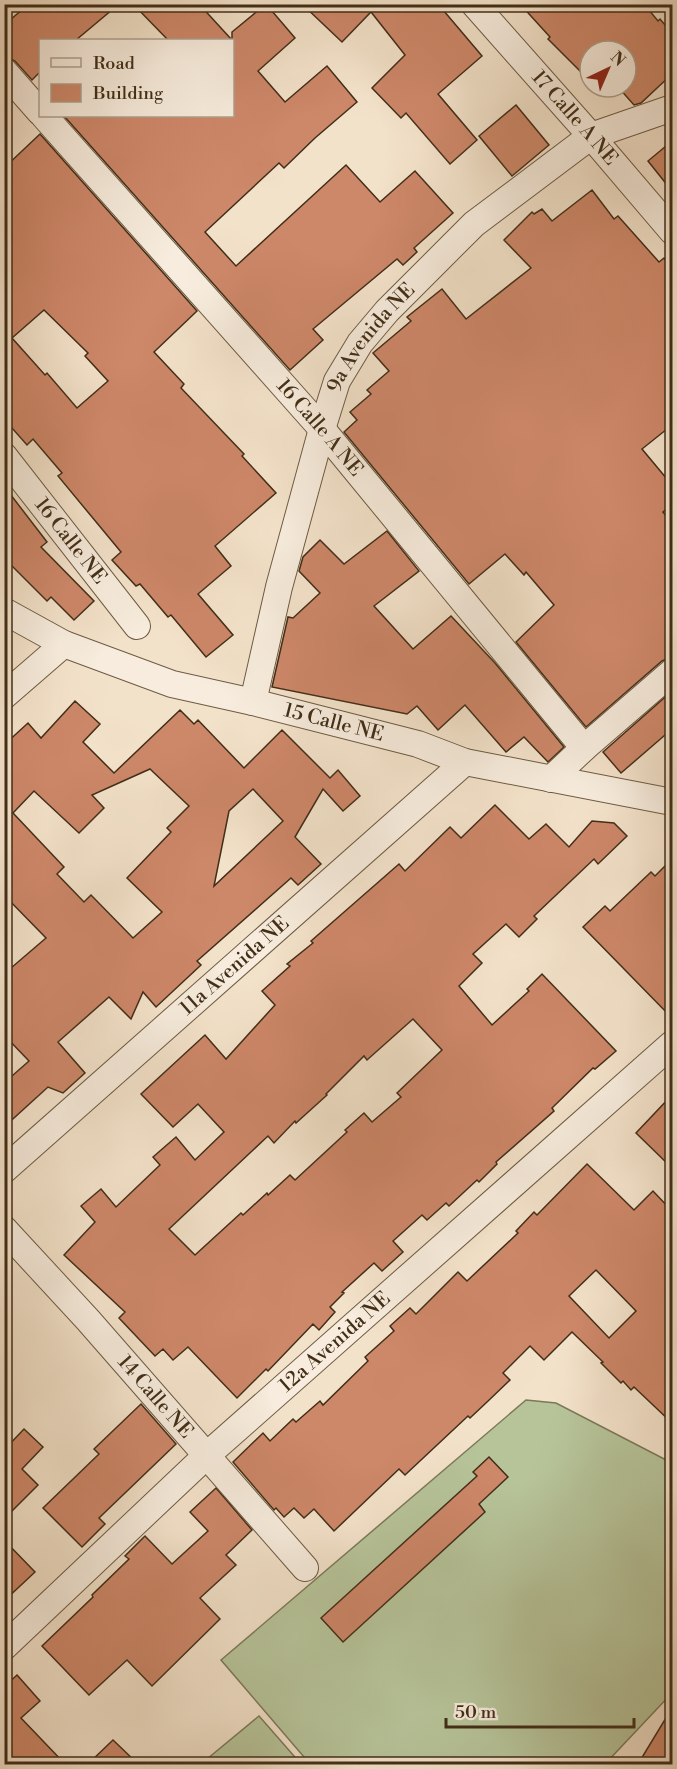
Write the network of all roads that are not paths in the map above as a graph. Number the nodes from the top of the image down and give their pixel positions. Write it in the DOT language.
graph roads {
  1 [pos="474,4"];
  2 [pos="4,71"];
  3 [pos="672,108"];
  4 [pos="39,111"];
  5 [pos="45,117"];
  6 [pos="591,136"];
  7 [pos="672,231"];
  8 [pos="322,429"];
  9 [pos="4,456"];
  10 [pos="4,611"];
  11 [pos="137,626"];
  12 [pos="64,644"];
  13 [pos="672,672"];
  14 [pos="4,696"];
  15 [pos="253,702"];
  16 [pos="584,748"];
  17 [pos="465,762"];
  18 [pos="551,779"];
  19 [pos="672,802"];
  20 [pos="672,1044"];
  21 [pos="4,1170"];
  22 [pos="4,1229"];
  23 [pos="206,1455"];
  24 [pos="304,1568"];
  25 [pos="4,1647"];
  1 -- 6 [label="street, 17 Calle A NE"];
  2 -- 4 [label="street"];
  3 -- 6 [label="street, 9a Avenida NE"];
  5 -- 8 [label="street, 16 Calle A NE"];
  6 -- 7 [label="street, 17 Calle A NE"];
  6 -- 8 [label="street, 9a Avenida NE"];
  8 -- 15 [label="street, 9a Avenida NE"];
  8 -- 16 [label="street, 16 Calle A NE"];
  9 -- 11 [label="street, 16 Calle NE"];
  10 -- 12 [label="street, 15 Calle NE"];
  12 -- 14 [label="street"];
  12 -- 15 [label="street, 15 Calle NE"];
  13 -- 16 [label="street"];
  15 -- 17 [label="street, 15 Calle NE"];
  16 -- 18 [label="street"];
  17 -- 18 [label="street, 15 Calle NE"];
  17 -- 21 [label="street, 11a Avenida NE"];
  18 -- 19 [label="street, 15 Calle NE"];
  20 -- 23 [label="street, 12a Avenida NE"];
  22 -- 23 [label="street, 14 Calle NE"];
  23 -- 24 [label="street, 14 Calle NE"];
  23 -- 25 [label="street, 12a Avenida NE"];
}
